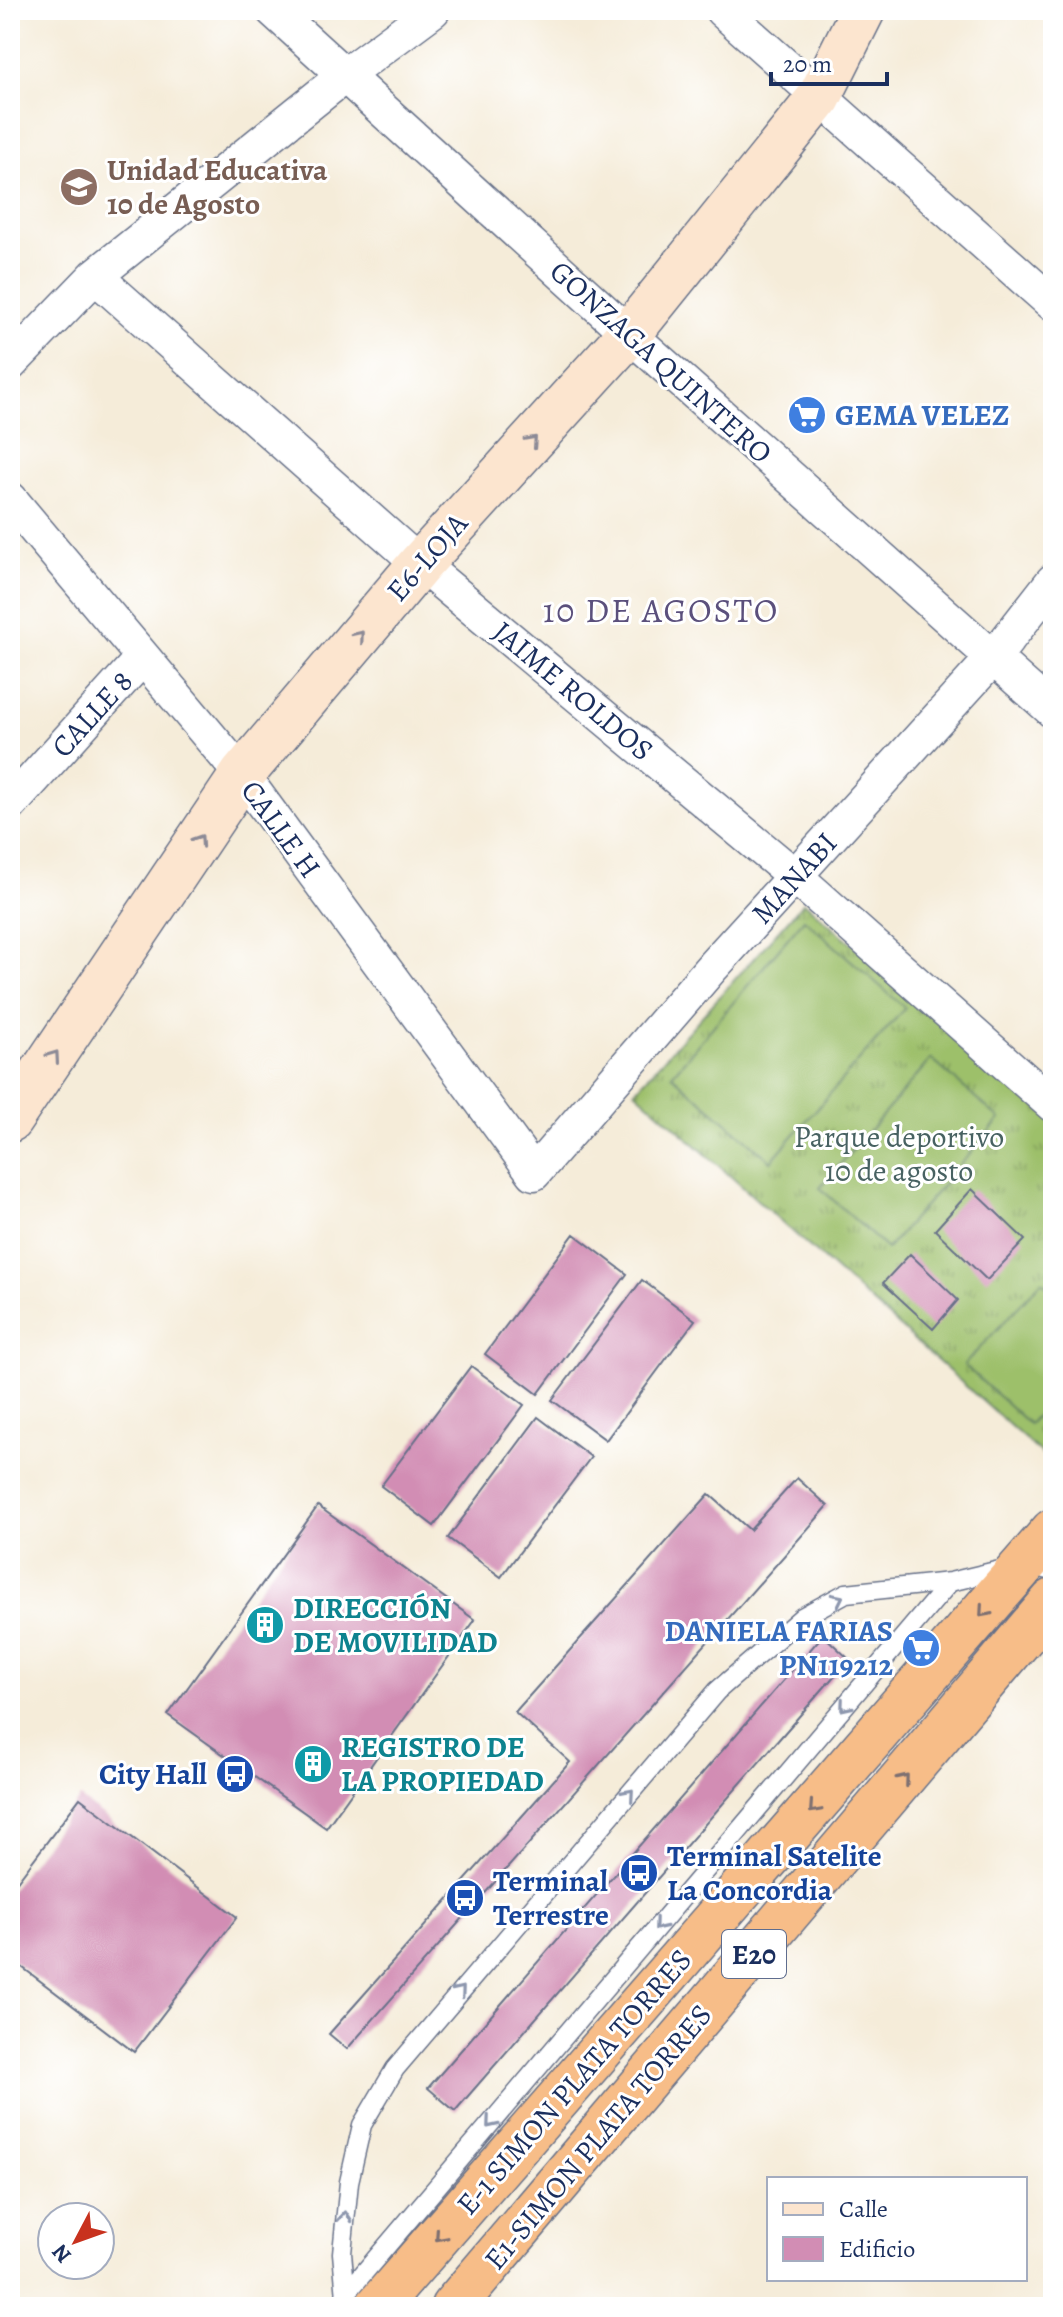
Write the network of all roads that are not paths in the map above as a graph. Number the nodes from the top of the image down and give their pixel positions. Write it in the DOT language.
graph roads {
  1 [pos="273,10"];
  2 [pos="433,10"];
  3 [pos="722,10"];
  4 [pos="863,10"];
  5 [pos="344,76"];
  6 [pos="819,98"];
  7 [pos="95,276"];
  8 [pos="1053,304"];
  9 [pos="629,334"];
  10 [pos="10,364"];
  11 [pos="10,499"];
  12 [pos="420,564"];
  13 [pos="1053,581"];
  14 [pos="142,658"];
  15 [pos="993,658"];
  16 [pos="1053,711"];
  17 [pos="242,775"];
  18 [pos="10,805"];
  19 [pos="796,877"];
  20 [pos="1053,1105"];
  21 [pos="10,1120"];
  22 [pos="534,1173"];
  23 [pos="1053,1531"];
  24 [pos="1039,1567"];
  25 [pos="950,1582"];
  26 [pos="1053,1601"];
  27 [pos="356,2303"];
  28 [pos="453,2307"];
  1 -- 5 [label="street, GONZAGA QUINTERO"];
  2 -- 5 [label="street"];
  3 -- 6 [label="street"];
  4 -- 6 [label="main road, E6-LOJA"];
  5 -- 7 [label="street"];
  5 -- 9 [label="street, GONZAGA QUINTERO"];
  6 -- 8 [label="street"];
  6 -- 9 [label="main road, E6-LOJA"];
  7 -- 10 [label="street"];
  7 -- 12 [label="street, JAIME ROLDOS"];
  12 -- 9 [label="main road, E6-LOJA, one-way"];
  9 -- 15 [label="street, GONZAGA QUINTERO"];
  11 -- 14 [label="street, CALLE H"];
  17 -- 12 [label="main road, E6-LOJA, one-way"];
  12 -- 19 [label="street, JAIME ROLDOS"];
  13 -- 15 [label="street, MANABI"];
  14 -- 17 [label="street, CALLE H"];
  14 -- 18 [label="street, CALLE 8"];
  15 -- 16 [label="street, GONZAGA QUINTERO"];
  15 -- 19 [label="street, MANABI"];
  21 -- 17 [label="main road, E6-LOJA, one-way"];
  17 -- 22 [label="street, CALLE H"];
  19 -- 20 [label="street, JAIME ROLDOS"];
  19 -- 22 [label="street, MANABI"];
  23 -- 24 [label="highway, E-1 SIMON PLATA TORRES / E20"];
  24 -- 25 [label="lane"];
  24 -- 27 [label="highway, E-1 SIMON PLATA TORRES / E20, one-way"];
  25 -- 27 [label="lane, one-way"];
  27 -- 25 [label="lane, one-way"];
  28 -- 26 [label="highway, E1-SIMON PLATA TORRES / E20, one-way"];
}
